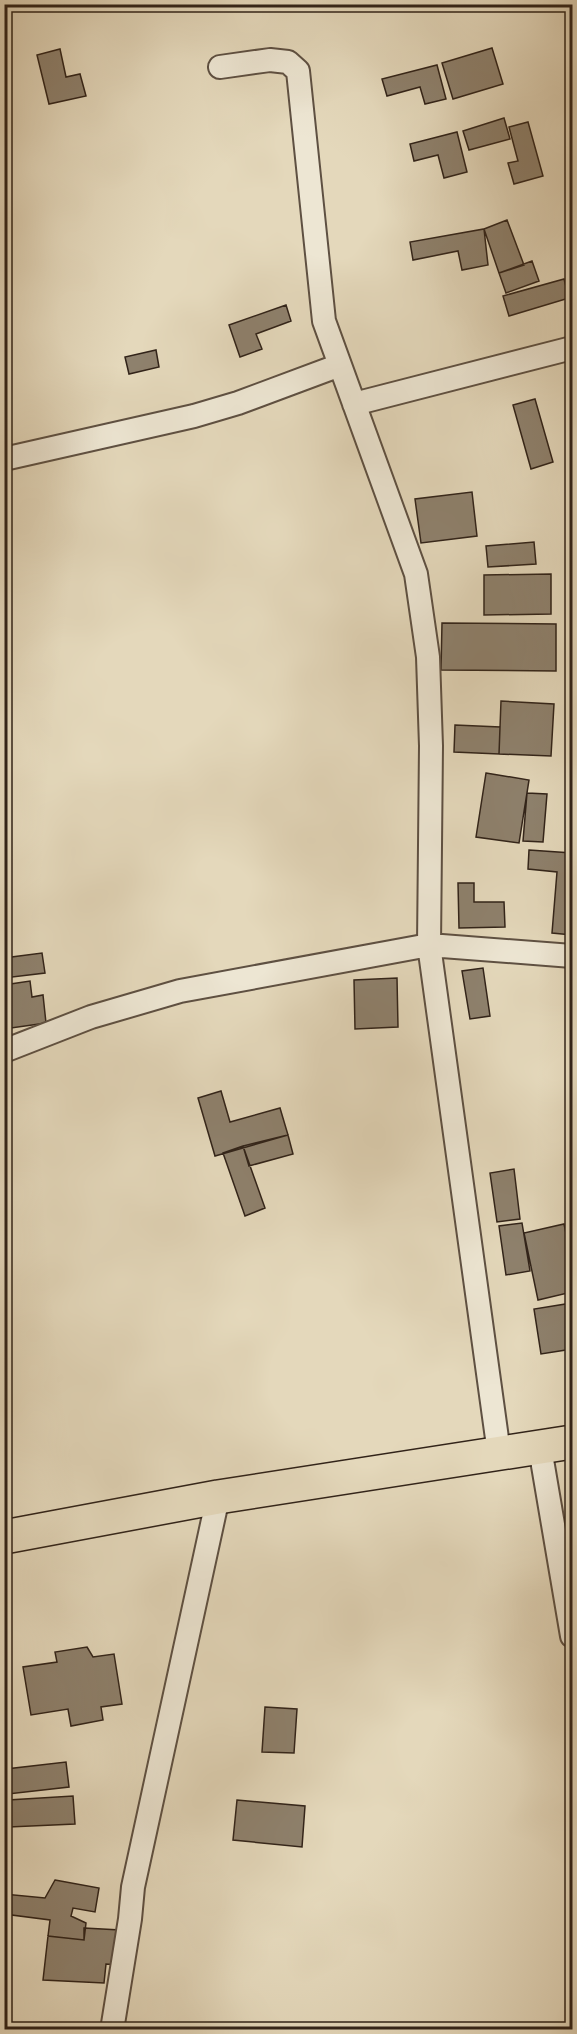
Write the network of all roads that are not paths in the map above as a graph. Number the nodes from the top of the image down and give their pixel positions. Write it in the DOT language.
graph roads {
  1 [pos="220,67"];
  2 [pos="573,348"];
  3 [pos="340,365"];
  4 [pos="354,404"];
  5 [pos="4,459"];
  6 [pos="429,945"];
  7 [pos="573,956"];
  8 [pos="4,1051"];
  9 [pos="573,1442"];
  10 [pos="540,1448"];
  11 [pos="499,1453"];
  12 [pos="218,1497"];
  13 [pos="4,1537"];
  14 [pos="573,1636"];
  15 [pos="112,2030"];
  1 -- 3 [label="street"];
  2 -- 4 [label="street"];
  3 -- 4 [label="street"];
  3 -- 5 [label="street"];
  4 -- 6 [label="street"];
  6 -- 7 [label="street"];
  6 -- 8 [label="street"];
  6 -- 11 [label="street"];
  9 -- 10 [label="main road"];
  10 -- 11 [label="main road"];
  10 -- 14 [label="street"];
  11 -- 12 [label="main road"];
  12 -- 13 [label="main road"];
  12 -- 15 [label="street"];
}
